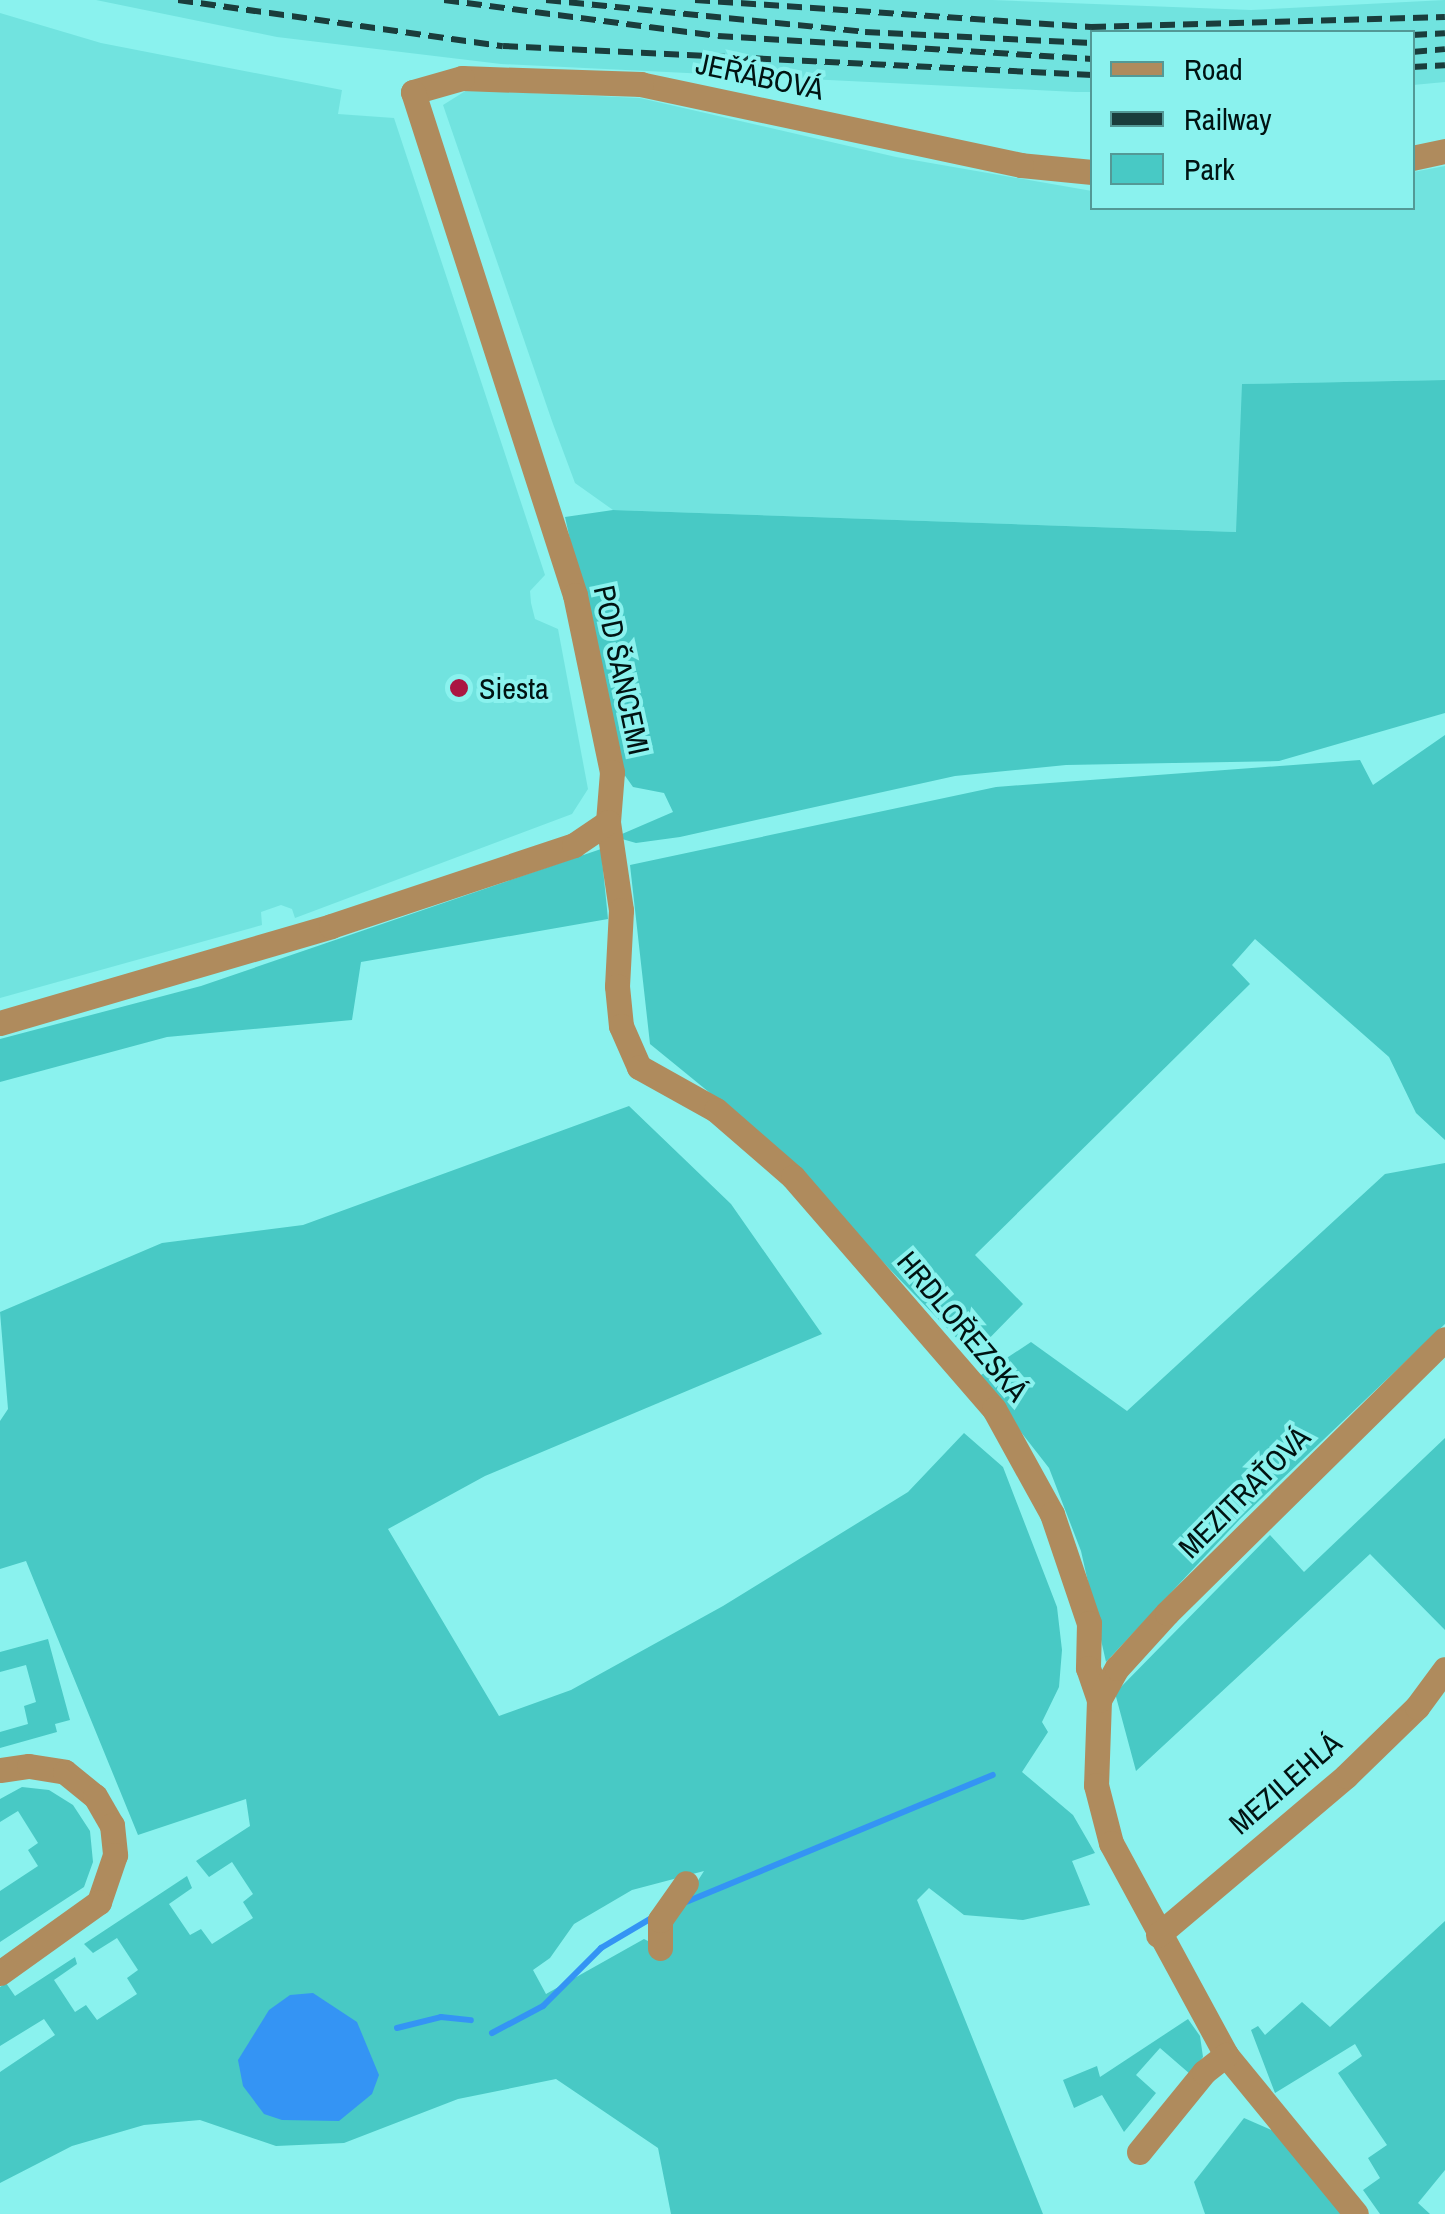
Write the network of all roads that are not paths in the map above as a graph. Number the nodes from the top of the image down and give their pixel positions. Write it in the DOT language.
graph roads {
  1 [pos="413,92"];
  2 [pos="1445,151"];
  3 [pos="1415,157"];
  4 [pos="1090,172"];
  5 [pos="608,822"];
  6 [pos="0,1023"];
  7 [pos="1445,1339"];
  8 [pos="1445,1670"];
  9 [pos="1100,1700"];
  10 [pos="0,1770"];
  11 [pos="686,1884"];
  12 [pos="1158,1935"];
  13 [pos="660,1948"];
  14 [pos="0,1973"];
  15 [pos="1226,2055"];
  16 [pos="1139,2152"];
  17 [pos="1356,2214"];
  1 -- 4 [label="street, JEŘÁBOVÁ"];
  1 -- 5 [label="street, POD ŠANCEMI"];
  2 -- 3 [label="street"];
  5 -- 6 [label="street"];
  5 -- 9 [label="street, HRDLOŘEZSKÁ"];
  7 -- 9 [label="street, MEZITRAŤOVÁ"];
  8 -- 12 [label="street, MEZILEHLÁ"];
  9 -- 12 [label="street, HRDLOŘEZSKÁ"];
  10 -- 14 [label="street"];
  11 -- 13 [label="street"];
  12 -- 15 [label="street, HRDLOŘEZSKÁ"];
  15 -- 16 [label="street"];
  15 -- 17 [label="street, HRDLOŘEZSKÁ"];
}
